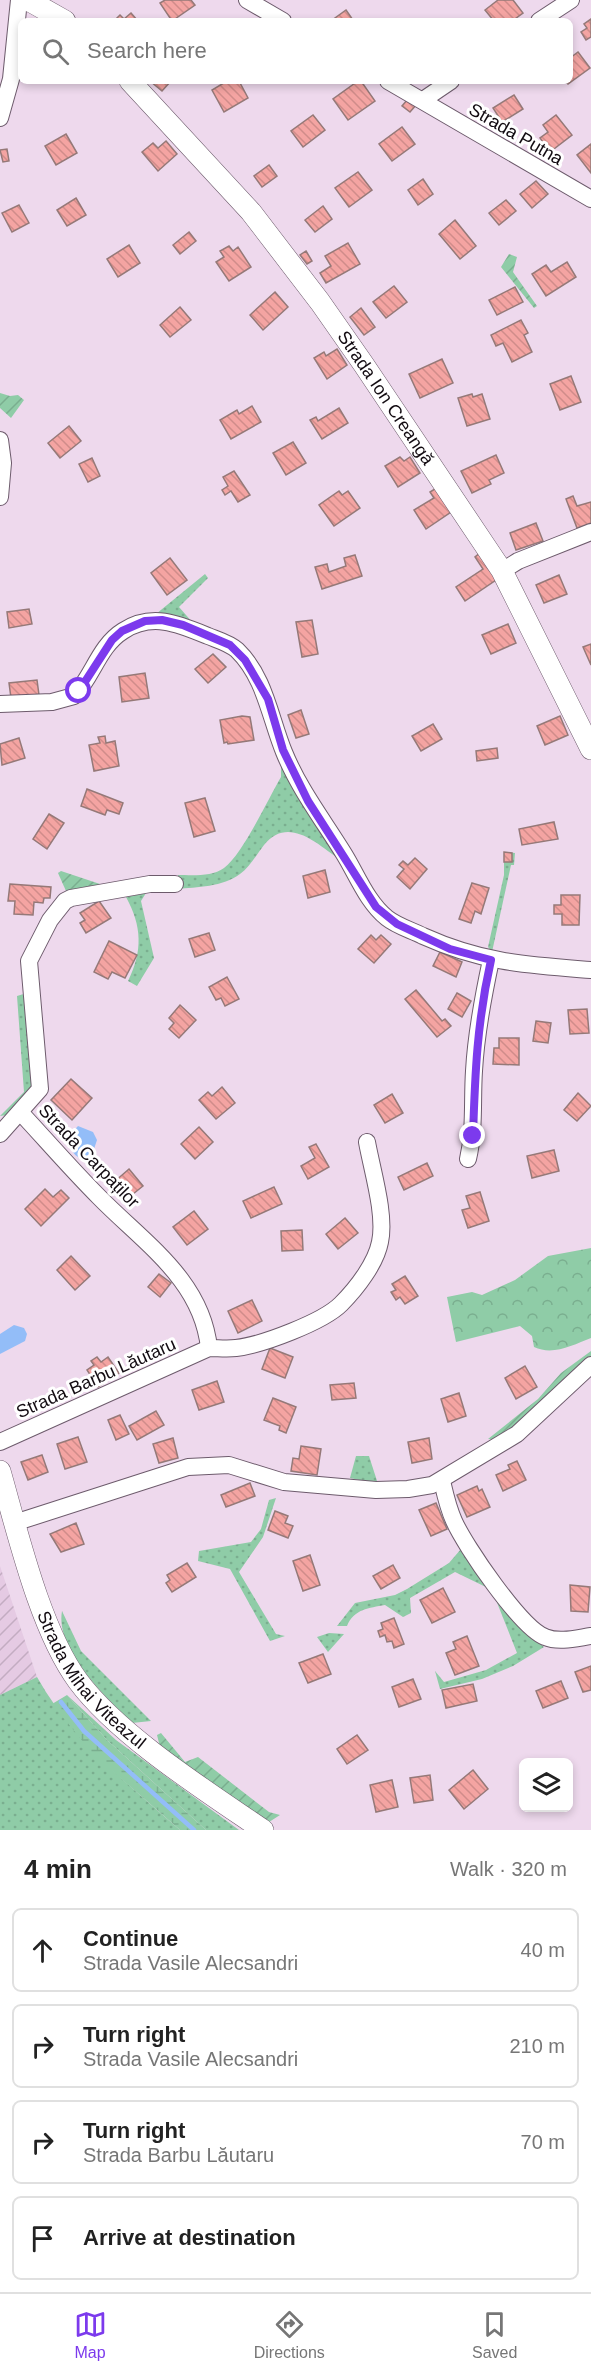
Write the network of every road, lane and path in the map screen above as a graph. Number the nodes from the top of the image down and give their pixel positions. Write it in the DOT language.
graph roads {
  1 [pos="19,0"];
  2 [pos="28,0"];
  3 [pos="247,0"];
  4 [pos="571,0"];
  5 [pos="60,18"];
  6 [pos="278,18"];
  7 [pos="544,18"];
  8 [pos="133,84"];
  9 [pos="394,84"];
  10 [pos="447,84"];
  11 [pos="423,100"];
  12 [pos="0,118"];
  13 [pos="591,199"];
  14 [pos="0,440"];
  15 [pos="0,497"];
  16 [pos="591,532"];
  17 [pos="502,571"];
  18 [pos="0,704"];
  19 [pos="591,749"];
  20 [pos="175,884"];
  21 [pos="491,960"];
  22 [pos="591,970"];
  23 [pos="21,1113"];
  24 [pos="0,1134"];
  25 [pos="367,1142"];
  26 [pos="468,1159"];
  27 [pos="209,1348"];
  28 [pos="591,1365"];
  29 [pos="0,1442"];
  30 [pos="0,1471"];
  31 [pos="442,1481"];
  32 [pos="14,1522"];
  33 [pos="591,1636"];
  34 [pos="263,1830"];
  1 -- 12 [label="street"];
  2 -- 5 [label="street"];
  3 -- 6 [label="street"];
  4 -- 7 [label="street"];
  8 -- 17 [label="street, Strada Ion Creangă"];
  9 -- 11 [label="street, Strada Putna"];
  10 -- 11 [label="street"];
  11 -- 13 [label="street, Strada Putna"];
  14 -- 15 [label="street"];
  16 -- 17 [label="street"];
  17 -- 19 [label="street, Strada Ion Creangă"];
  18 -- 21 [label="street"];
  20 -- 23 [label="street, Strada Carpaților"];
  21 -- 22 [label="street"];
  21 -- 26 [label="street"];
  23 -- 24 [label="street, Strada Carpaților"];
  23 -- 27 [label="street, Strada Carpaților"];
  25 -- 27 [label="street, Strada Barbu Lăutaru"];
  27 -- 29 [label="street, Strada Barbu Lăutaru"];
  28 -- 31 [label="street"];
  30 -- 32 [label="street, Strada Mihai Viteazul"];
  31 -- 32 [label="street"];
  31 -- 33 [label="street"];
  32 -- 34 [label="street, Strada Mihai Viteazul"];
}
